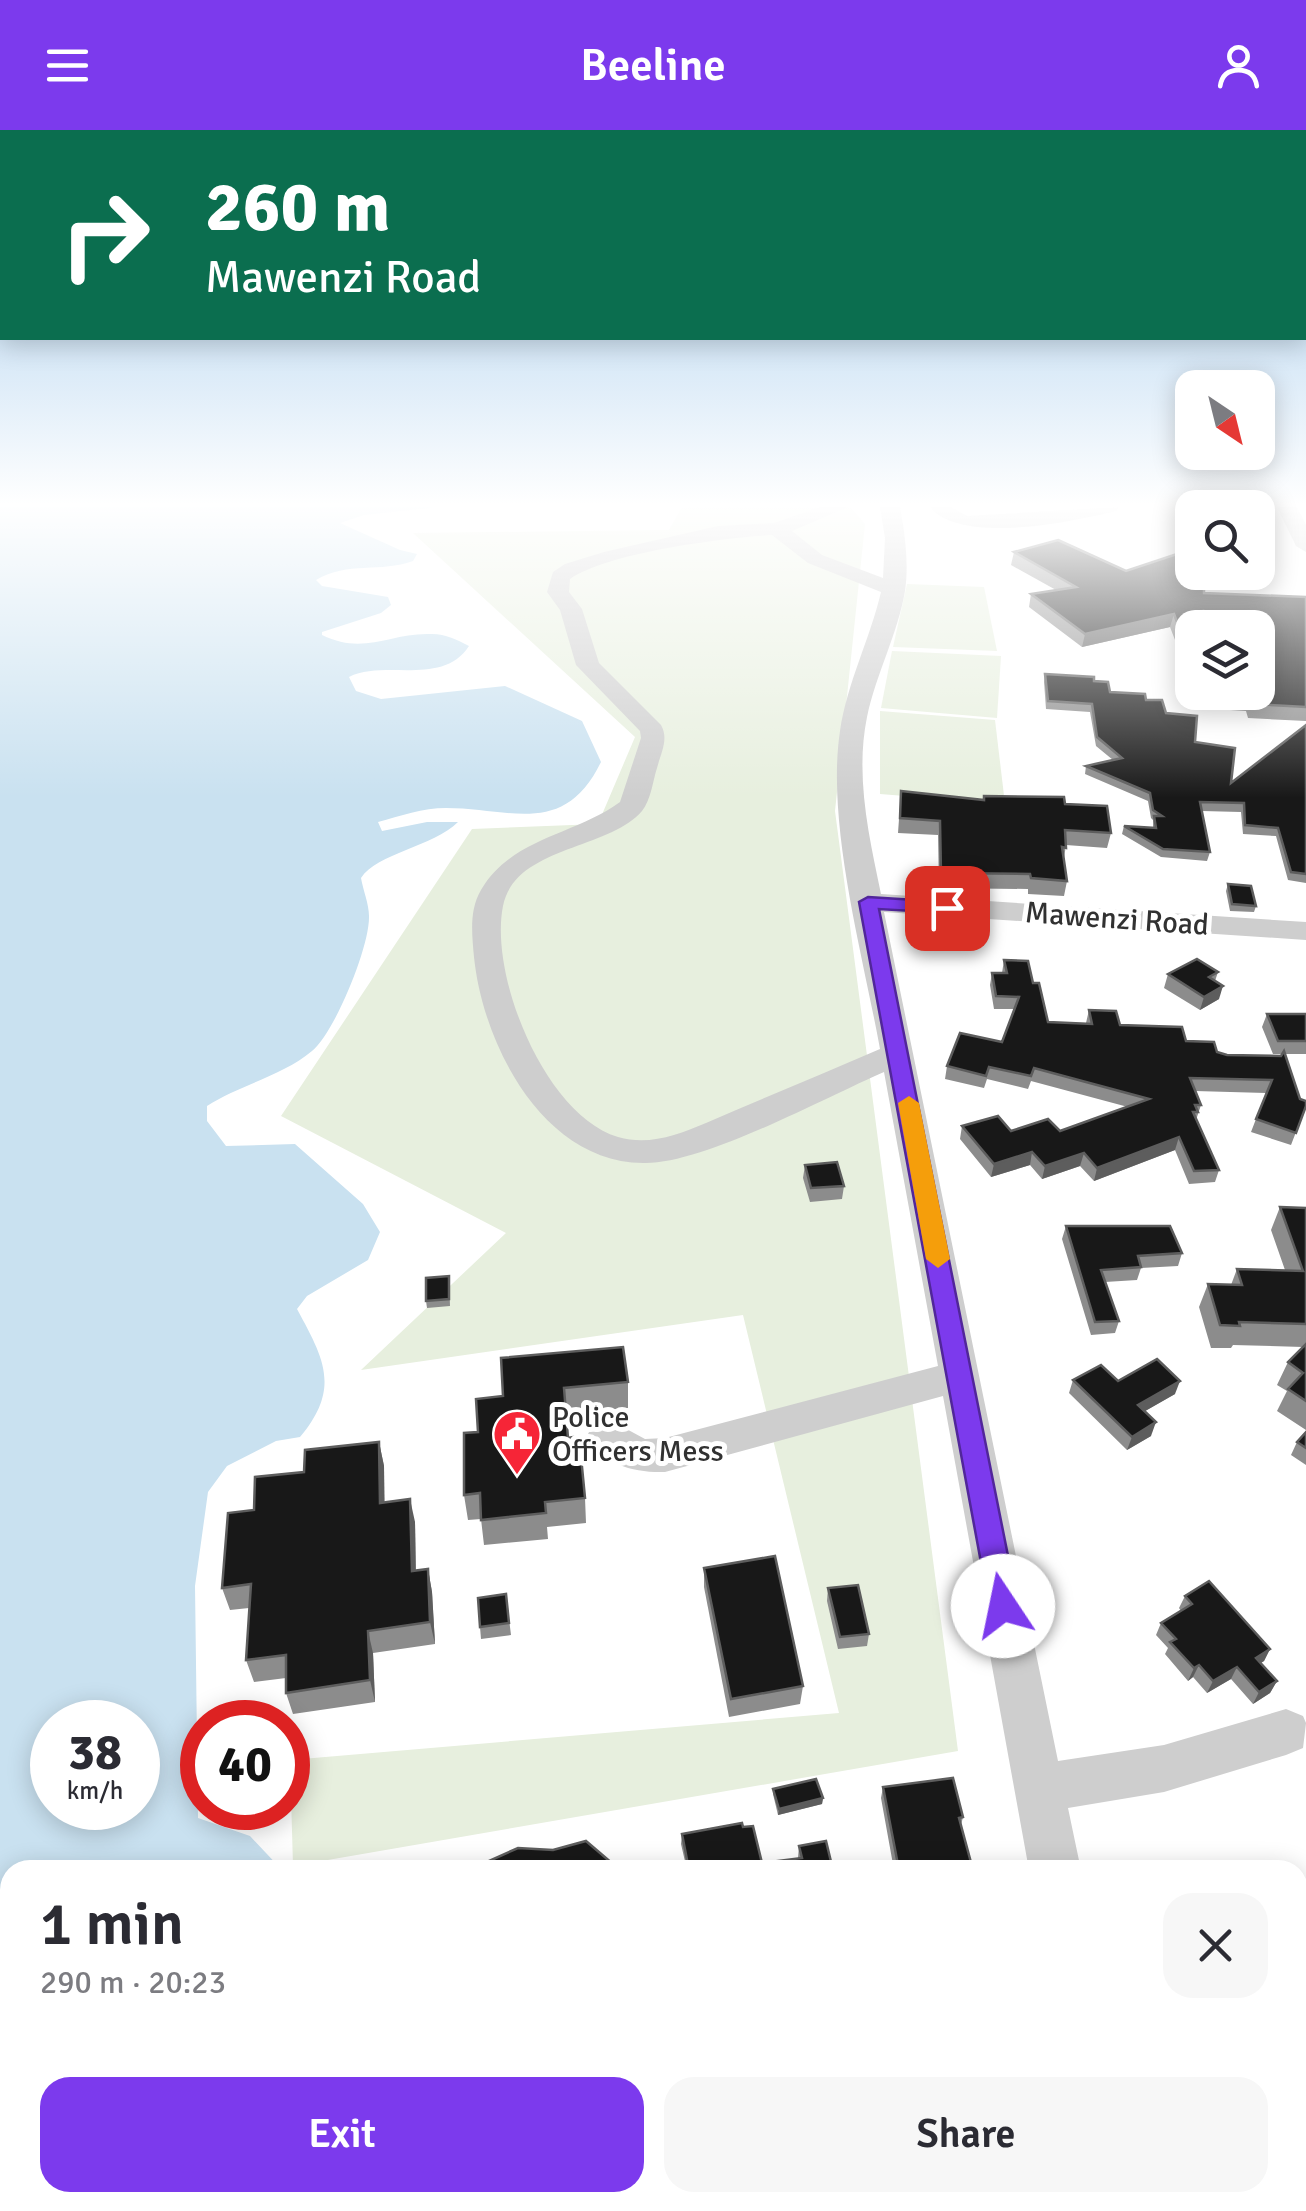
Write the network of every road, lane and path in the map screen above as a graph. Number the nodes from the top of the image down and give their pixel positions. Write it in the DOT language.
graph roads {
  1 [pos="567,604"];
  2 [pos="890,604"];
  3 [pos="868,902"];
  4 [pos="1304,934"];
  5 [pos="899,1053"];
  6 [pos="960,1376"];
  7 [pos="608,1436"];
  8 [pos="1286,1732"];
  9 [pos="1038,1786"];
  10 [pos="1053,1860"];
  1 -- 5 [label="street"];
  2 -- 3 [label="street"];
  3 -- 4 [label="street, Mawenzi Road"];
  3 -- 5 [label="street"];
  5 -- 6 [label="street"];
  6 -- 7 [label="street"];
  6 -- 9 [label="street"];
  8 -- 9 [label="street"];
  9 -- 10 [label="street"];
}
